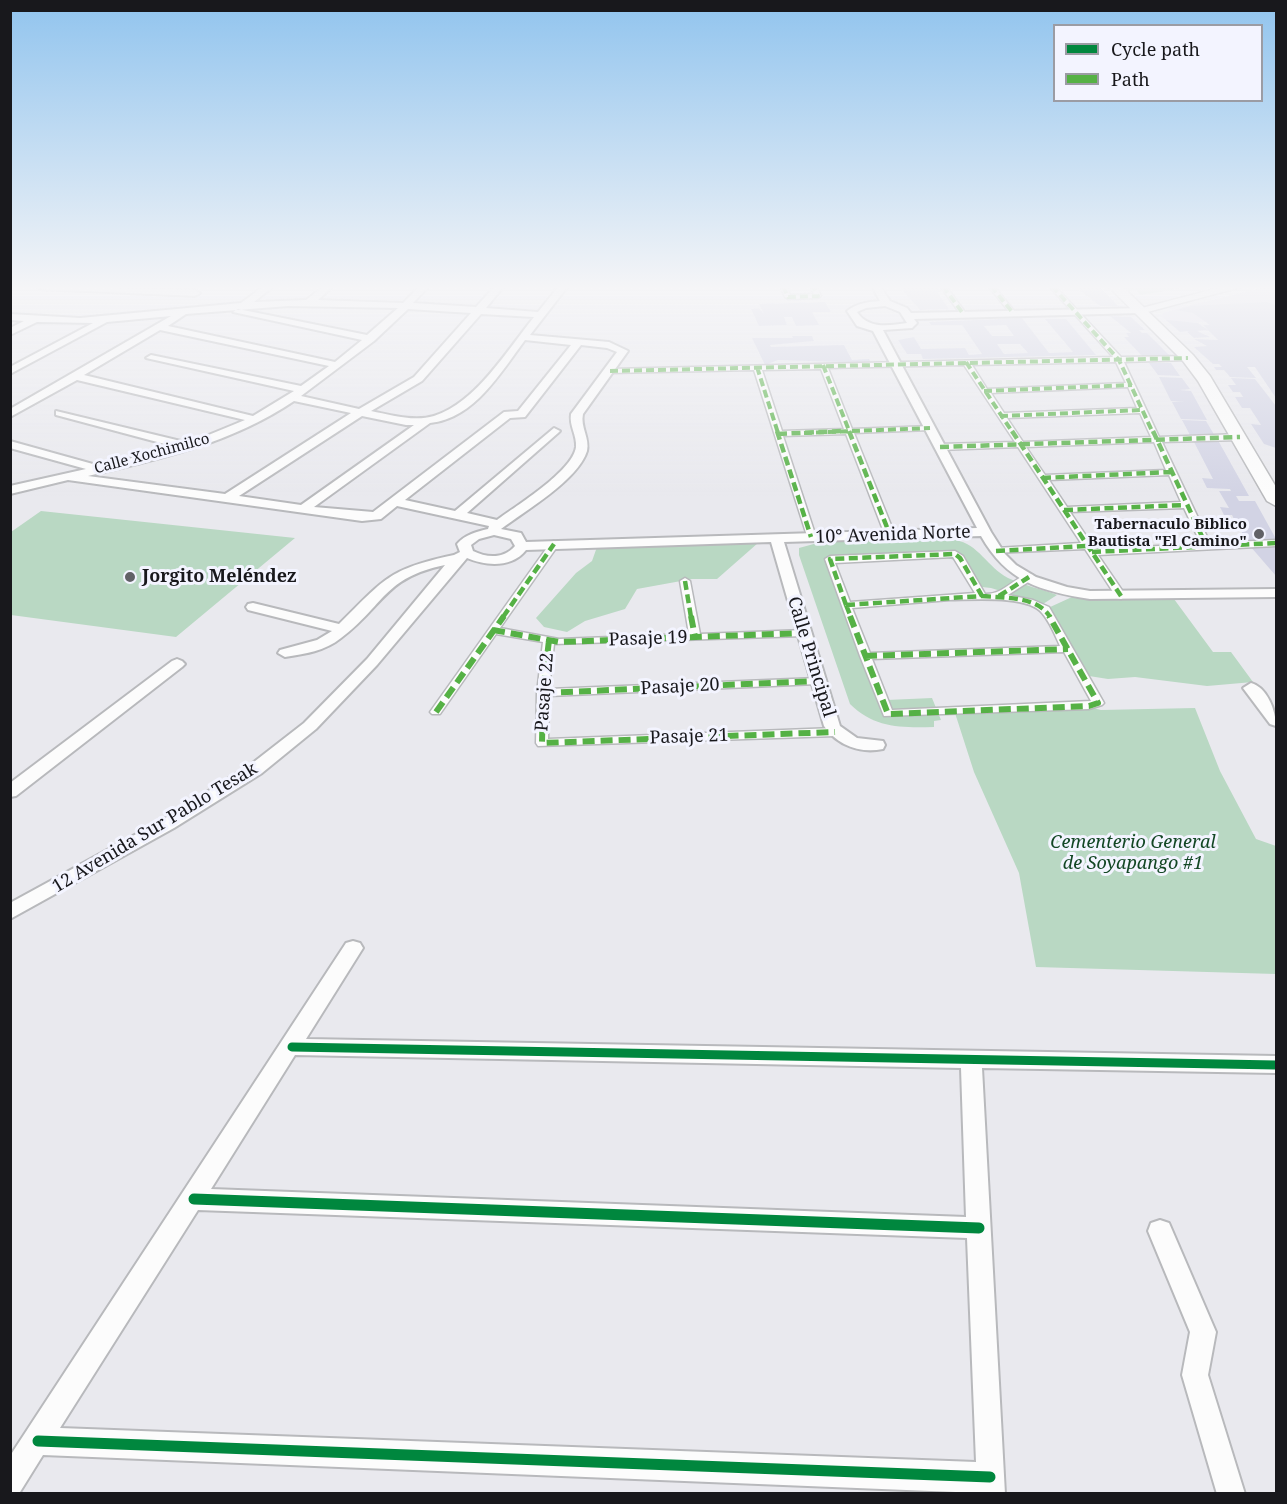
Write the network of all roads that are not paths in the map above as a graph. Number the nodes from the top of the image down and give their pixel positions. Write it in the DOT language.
graph roads {
  1 [pos="37,356"];
  2 [pos="109,356"];
  3 [pos="296,356"];
  4 [pos="348,356"];
  5 [pos="439,356"];
  6 [pos="506,356"];
  7 [pos="567,356"];
  8 [pos="622,356"];
  9 [pos="892,356"];
  10 [pos="1116,356"];
  11 [pos="151,358"];
  12 [pos="1188,358"];
  13 [pos="1119,360"];
  14 [pos="966,362"];
  15 [pos="896,364"];
  16 [pos="337,365"];
  17 [pos="823,365"];
  18 [pos="758,367"];
  19 [pos="10,371"];
  20 [pos="610,371"];
  21 [pos="75,376"];
  22 [pos="1132,385"];
  23 [pos="303,390"];
  24 [pos="984,391"];
  25 [pos="290,397"];
  26 [pos="1142,410"];
  27 [pos="361,412"];
  28 [pos="12,413"];
  29 [pos="60,413"];
  30 [pos="1000,416"];
  31 [pos="253,419"];
  32 [pos="424,423"];
  33 [pos="930,428"];
  34 [pos="554,431"];
  35 [pos="847,431"];
  36 [pos="778,434"];
  37 [pos="1240,437"];
  38 [pos="1157,440"];
  39 [pos="10,444"];
  40 [pos="1018,444"];
  41 [pos="190,447"];
  42 [pos="940,447"];
  43 [pos="97,468"];
  44 [pos="1171,472"];
  45 [pos="65,476"];
  46 [pos="1042,478"];
  47 [pos="10,490"];
  48 [pos="226,499"];
  49 [pos="1276,501"];
  50 [pos="397,502"];
  51 [pos="1185,505"];
  52 [pos="303,509"];
  53 [pos="1064,510"];
  54 [pos="458,515"];
  55 [pos="496,528"];
  56 [pos="985,532"];
  57 [pos="890,535"];
  58 [pos="811,537"];
  59 [pos="776,538"];
  60 [pos="1276,543"];
  61 [pos="554,544"];
  62 [pos="1206,545"];
  63 [pos="522,546"];
  64 [pos="1090,549"];
  65 [pos="996,551"];
  66 [pos="462,556"];
  67 [pos="1029,578"];
  68 [pos="685,581"];
  69 [pos="1276,593"];
  70 [pos="999,596"];
  71 [pos="1121,596"];
  72 [pos="982,597"];
  73 [pos="846,605"];
  74 [pos="253,608"];
  75 [pos="334,627"];
  76 [pos="493,630"];
  77 [pos="804,633"];
  78 [pos="694,637"];
  79 [pos="549,640"];
  80 [pos="1068,649"];
  81 [pos="285,653"];
  82 [pos="866,656"];
  83 [pos="177,664"];
  84 [pos="817,681"];
  85 [pos="1251,688"];
  86 [pos="543,693"];
  87 [pos="436,712"];
  88 [pos="1276,722"];
  89 [pos="835,732"];
  90 [pos="542,743"];
  91 [pos="877,746"];
  92 [pos="10,792"];
  93 [pos="10,912"];
  94 [pos="353,948"];
  95 [pos="292,1047"];
  96 [pos="971,1059"];
  97 [pos="1276,1065"];
  98 [pos="194,1198"];
  99 [pos="979,1228"];
  100 [pos="1160,1231"];
  101 [pos="38,1441"];
  102 [pos="10,1482"];
  103 [pos="990,1485"];
  104 [pos="1231,1494"];
  1 -- 19 [label="street"];
  2 -- 21 [label="street"];
  3 -- 16 [label="street"];
  4 -- 16 [label="street, Calle Xochimilco"];
  5 -- 27 [label="street"];
  6 -- 32 [label="street"];
  7 -- 50 [label="street"];
  8 -- 20 [label="street"];
  9 -- 15 [label="street"];
  10 -- 13 [label="street"];
  11 -- 23 [label="street"];
  12 -- 13 [label="street"];
  12 -- 37 [label="main road"];
  13 -- 14 [label="street"];
  13 -- 22 [label="street"];
  14 -- 15 [label="street"];
  14 -- 24 [label="street"];
  15 -- 17 [label="street"];
  15 -- 33 [label="street"];
  16 -- 23 [label="street, Calle Xochimilco"];
  17 -- 18 [label="street"];
  17 -- 35 [label="street"];
  18 -- 20 [label="street"];
  18 -- 36 [label="street"];
  20 -- 55 [label="street"];
  21 -- 28 [label="street"];
  21 -- 31 [label="street"];
  22 -- 24 [label="street"];
  22 -- 26 [label="street"];
  23 -- 25 [label="street, Calle Xochimilco"];
  24 -- 30 [label="street"];
  25 -- 27 [label="street"];
  25 -- 31 [label="street, Calle Xochimilco"];
  26 -- 30 [label="street"];
  26 -- 38 [label="street"];
  27 -- 32 [label="street"];
  27 -- 48 [label="street"];
  29 -- 41 [label="street"];
  30 -- 40 [label="street"];
  31 -- 41 [label="street, Calle Xochimilco"];
  32 -- 52 [label="street"];
  33 -- 35 [label="street"];
  33 -- 42 [label="street"];
  34 -- 54 [label="street"];
  35 -- 36 [label="street"];
  35 -- 57 [label="street"];
  36 -- 58 [label="street"];
  37 -- 38 [label="street"];
  37 -- 49 [label="main road"];
  38 -- 40 [label="street"];
  38 -- 44 [label="street"];
  39 -- 43 [label="street"];
  40 -- 42 [label="street"];
  40 -- 46 [label="street"];
  41 -- 43 [label="street, Calle Xochimilco"];
  42 -- 56 [label="street"];
  43 -- 45 [label="street, Calle Xochimilco"];
  44 -- 46 [label="street"];
  44 -- 51 [label="street"];
  45 -- 47 [label="street, Calle Xochimilco"];
  45 -- 48 [label="street"];
  46 -- 53 [label="street"];
  48 -- 52 [label="street"];
  50 -- 52 [label="street"];
  50 -- 54 [label="street"];
  51 -- 53 [label="street"];
  51 -- 62 [label="street"];
  53 -- 64 [label="street"];
  54 -- 55 [label="street"];
  55 -- 63 [label="street"];
  55 -- 66 [label="street, 12 Avenida Sur Pablo Tesak"];
  56 -- 57 [label="street, 10° Avenida Norte"];
  56 -- 65 [label="street, 10° Avenida Norte"];
  57 -- 58 [label="street, 10° Avenida Norte"];
  58 -- 59 [label="street, 10° Avenida Norte"];
  59 -- 61 [label="street, 10° Avenida Norte"];
  59 -- 77 [label="street, Calle Principal"];
  60 -- 62 [label="street"];
  61 -- 63 [label="street, 10° Avenida Norte"];
  61 -- 76 [label="street"];
  62 -- 64 [label="street"];
  63 -- 66 [label="street"];
  64 -- 65 [label="street"];
  64 -- 71 [label="street"];
  65 -- 67 [label="street, 10° Avenida Norte"];
  66 -- 81 [label="street"];
  66 -- 93 [label="street, 12 Avenida Sur Pablo Tesak"];
  67 -- 70 [label="street"];
  67 -- 71 [label="street, 10° Avenida Norte"];
  68 -- 78 [label="street"];
  69 -- 71 [label="street, 10° Avenida Norte"];
  70 -- 72 [label="street"];
  70 -- 80 [label="street"];
  72 -- 73 [label="street"];
  72 -- 73 [label="street"];
  73 -- 82 [label="street"];
  74 -- 75 [label="street"];
  76 -- 79 [label="street, Pasaje 19"];
  76 -- 87 [label="street"];
  77 -- 78 [label="street, Pasaje 19"];
  77 -- 84 [label="street, Calle Principal"];
  78 -- 79 [label="street, Pasaje 19"];
  79 -- 86 [label="street, Pasaje 22"];
  80 -- 82 [label="street"];
  80 -- 82 [label="street"];
  83 -- 92 [label="street"];
  84 -- 86 [label="street, Pasaje 20"];
  84 -- 89 [label="street, Calle Principal"];
  85 -- 88 [label="street"];
  86 -- 90 [label="street, Pasaje 22"];
  89 -- 90 [label="street, Pasaje 21"];
  89 -- 91 [label="street, Calle Principal"];
  94 -- 95 [label="street"];
  95 -- 96 [label="street"];
  95 -- 98 [label="street"];
  96 -- 97 [label="street"];
  96 -- 99 [label="street"];
  98 -- 99 [label="street"];
  98 -- 101 [label="street"];
  99 -- 103 [label="street"];
  100 -- 104 [label="street"];
  101 -- 102 [label="street"];
  101 -- 103 [label="street"];
}
